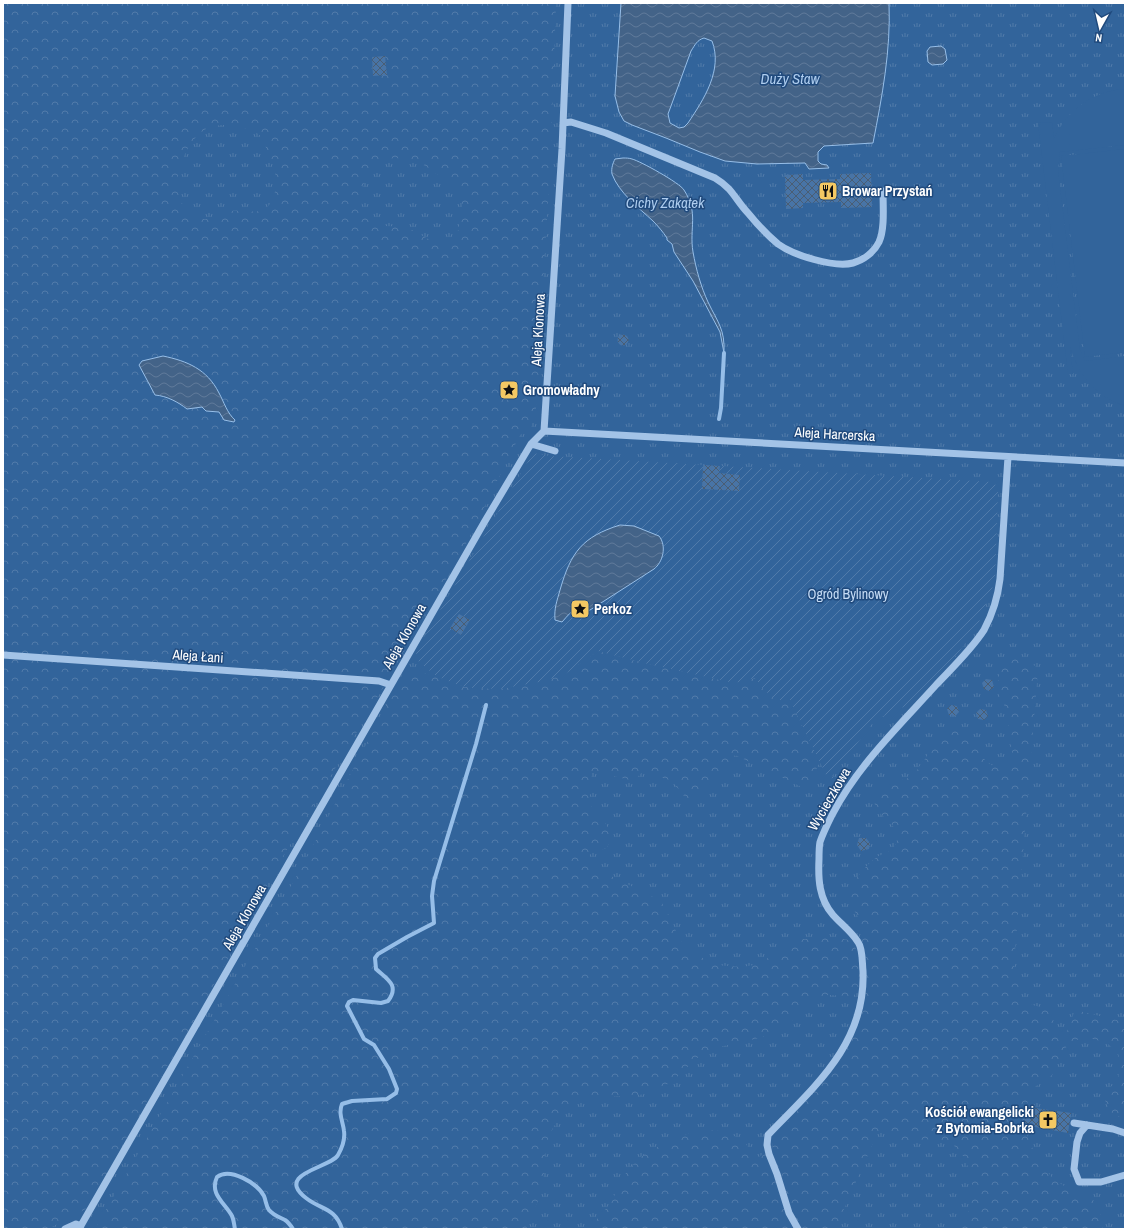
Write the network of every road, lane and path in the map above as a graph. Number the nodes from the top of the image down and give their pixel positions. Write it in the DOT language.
graph roads {
  1 [pos="568,3"];
  2 [pos="563,123"];
  3 [pos="883,191"];
  4 [pos="544,431"];
  5 [pos="531,444"];
  6 [pos="556,451"];
  7 [pos="1008,457"];
  8 [pos="1125,463"];
  9 [pos="3,655"];
  10 [pos="391,685"];
  11 [pos="1074,1123"];
  12 [pos="1087,1125"];
  13 [pos="1125,1133"];
  14 [pos="1125,1175"];
  15 [pos="80,1227"];
  16 [pos="65,1229"];
  17 [pos="798,1229"];
  1 -- 2 [label="street, Aleja Klonowa"];
  2 -- 3 [label="street"];
  2 -- 4 [label="street, Aleja Klonowa"];
  4 -- 5 [label="street, Aleja Klonowa"];
  4 -- 7 [label="street, Aleja Harcerska"];
  5 -- 6 [label="street"];
  5 -- 10 [label="street, Aleja Klonowa"];
  7 -- 8 [label="street, Aleja Harcerska"];
  7 -- 17 [label="street, Wycieczkowa"];
  9 -- 10 [label="street, Aleja Łani"];
  10 -- 15 [label="street, Aleja Klonowa"];
  11 -- 12 [label="street"];
  12 -- 13 [label="street"];
  12 -- 14 [label="street"];
  15 -- 16 [label="street"];
}
